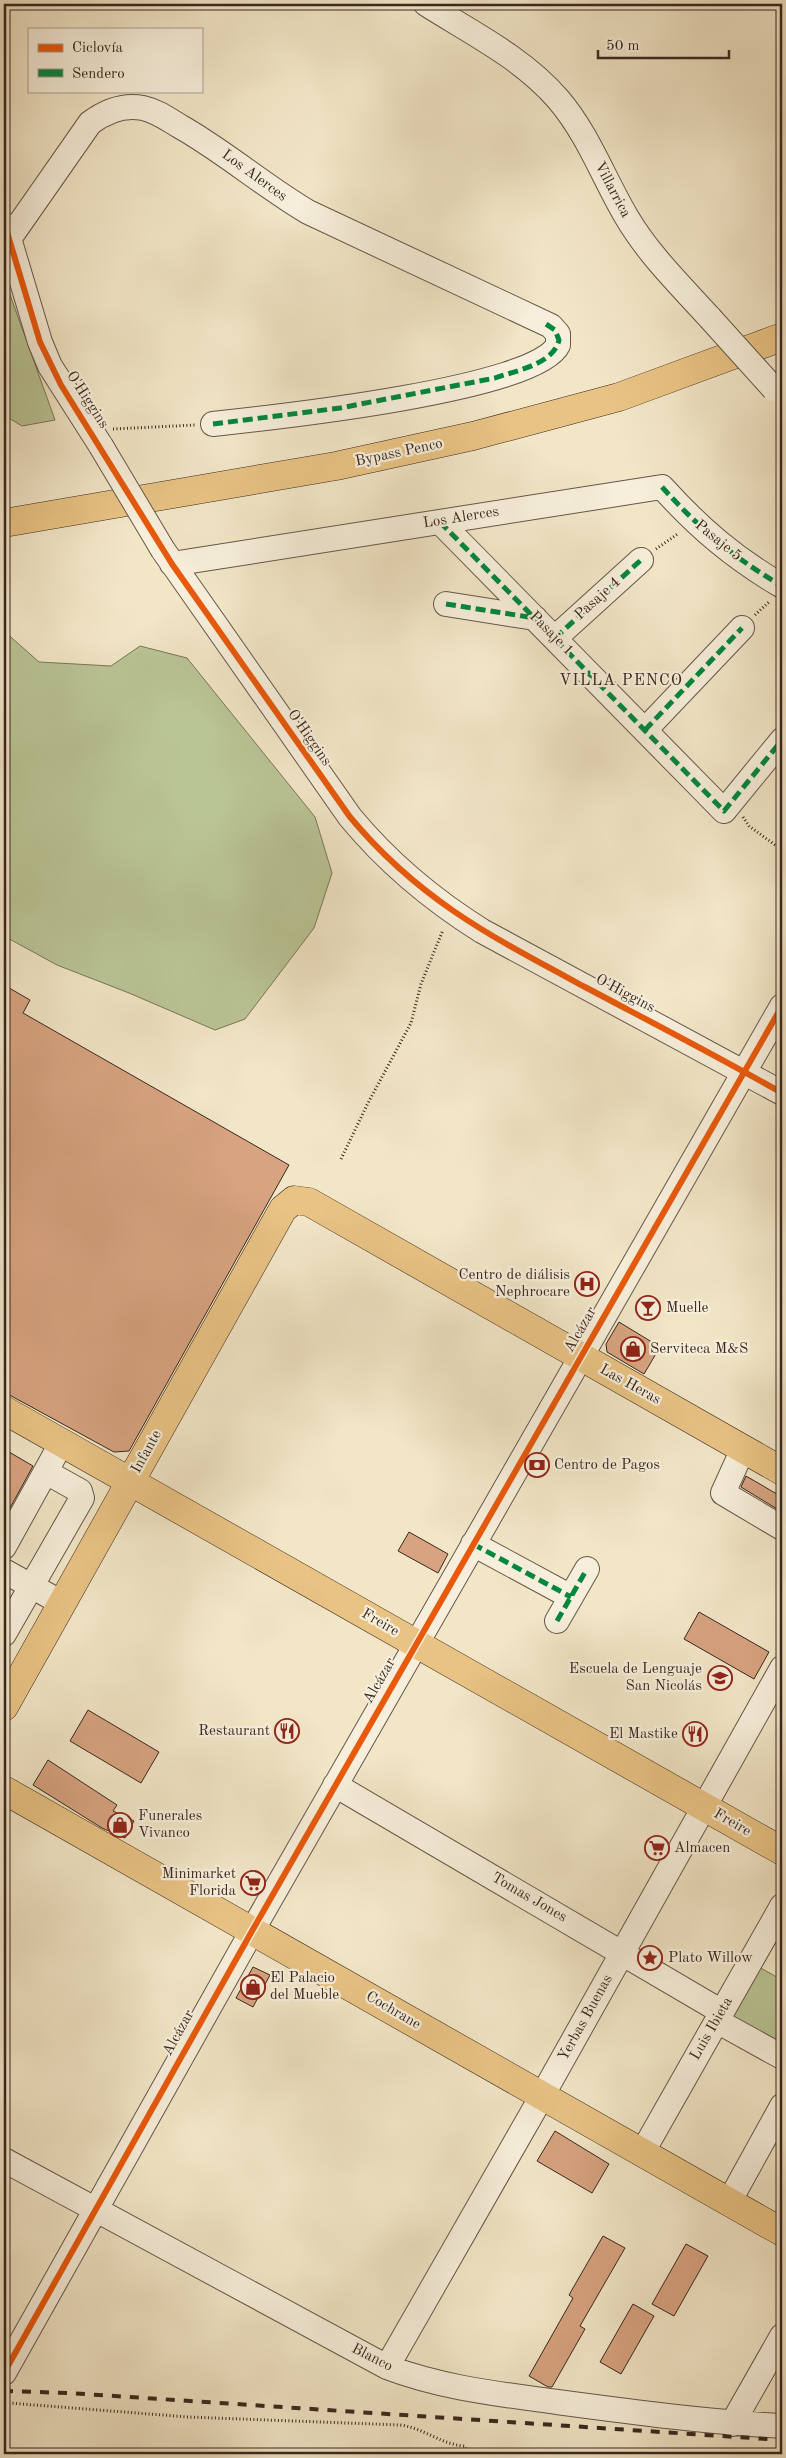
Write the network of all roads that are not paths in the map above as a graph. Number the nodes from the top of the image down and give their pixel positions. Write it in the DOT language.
graph roads {
  1 [pos="426,4"];
  2 [pos="6,230"];
  3 [pos="782,337"];
  4 [pos="778,393"];
  5 [pos="213,424"];
  6 [pos="662,487"];
  7 [pos="440,522"];
  8 [pos="4,523"];
  9 [pos="168,557"];
  10 [pos="640,560"];
  11 [pos="779,591"];
  12 [pos="446,604"];
  13 [pos="535,618"];
  14 [pos="742,628"];
  15 [pos="555,638"];
  16 [pos="645,730"];
  17 [pos="782,740"];
  18 [pos="782,1006"];
  19 [pos="743,1071"];
  20 [pos="782,1093"];
  21 [pos="294,1200"];
  22 [pos="580,1357"];
  23 [pos="4,1410"];
  24 [pos="70,1446"];
  25 [pos="743,1448"];
  26 [pos="782,1471"];
  27 [pos="54,1476"];
  28 [pos="131,1480"];
  29 [pos="782,1528"];
  30 [pos="473,1544"];
  31 [pos="4,1547"];
  32 [pos="587,1570"];
  33 [pos="4,1571"];
  34 [pos="31,1586"];
  35 [pos="570,1597"];
  36 [pos="62,1603"];
  37 [pos="557,1621"];
  38 [pos="4,1634"];
  39 [pos="416,1643"];
  40 [pos="782,1668"];
  41 [pos="4,1707"];
  42 [pos="335,1785"];
  43 [pos="4,1790"];
  44 [pos="704,1807"];
  45 [pos="782,1851"];
  46 [pos="782,1906"];
  47 [pos="252,1931"];
  48 [pos="622,1953"];
  49 [pos="720,2016"];
  50 [pos="782,2057"];
  51 [pos="542,2096"];
  52 [pos="782,2106"];
  53 [pos="642,2153"];
  54 [pos="4,2160"];
  55 [pos="729,2202"];
  56 [pos="95,2209"];
  57 [pos="782,2232"];
  58 [pos="782,2336"];
  59 [pos="387,2367"];
  60 [pos="4,2373"];
  61 [pos="732,2424"];
  62 [pos="782,2426"];
  1 -- 4 [label="street, Villarrica, bridge"];
  2 -- 5 [label="street, Los Alerces"];
  2 -- 9 [label="street, O'Higgins, bridge"];
  3 -- 8 [label="main road, Bypass Penco"];
  6 -- 7 [label="street, Los Alerces"];
  6 -- 11 [label="street, Pasaje 5"];
  7 -- 9 [label="street, Los Alerces"];
  7 -- 13 [label="street, Pasaje 1"];
  9 -- 19 [label="street, O'Higgins"];
  10 -- 15 [label="street, Pasaje 4"];
  12 -- 13 [label="street"];
  13 -- 15 [label="street, Pasaje 1"];
  14 -- 16 [label="street"];
  15 -- 16 [label="street, Pasaje 1"];
  16 -- 17 [label="street, Pasaje 1"];
  18 -- 19 [label="street, Alcázar"];
  19 -- 20 [label="street, O'Higgins"];
  19 -- 22 [label="street, Alcázar"];
  21 -- 22 [label="main road, Las Heras"];
  21 -- 28 [label="main road, Infante"];
  22 -- 25 [label="main road, Las Heras"];
  22 -- 30 [label="street, Alcázar"];
  23 -- 24 [label="main road, Freire"];
  24 -- 27 [label="street"];
  24 -- 28 [label="main road, Freire"];
  25 -- 26 [label="main road, Las Heras"];
  25 -- 29 [label="street"];
  27 -- 31 [label="street"];
  27 -- 34 [label="street"];
  28 -- 36 [label="main road, Infante"];
  28 -- 39 [label="main road, Freire"];
  30 -- 35 [label="street"];
  30 -- 39 [label="street, Alcázar"];
  32 -- 35 [label="street"];
  33 -- 34 [label="street"];
  34 -- 36 [label="street"];
  34 -- 38 [label="street"];
  35 -- 37 [label="street"];
  36 -- 41 [label="main road, Infante"];
  39 -- 42 [label="street, Alcázar"];
  39 -- 44 [label="main road, Freire"];
  40 -- 44 [label="street, Yerbas Buenas"];
  42 -- 47 [label="street, Alcázar"];
  42 -- 48 [label="street, Tomas Jones"];
  43 -- 47 [label="main road, Cochrane"];
  44 -- 45 [label="main road, Freire"];
  44 -- 48 [label="street, Yerbas Buenas"];
  46 -- 49 [label="street, Luis Ibieta"];
  47 -- 51 [label="main road, Cochrane"];
  47 -- 56 [label="street, Alcázar"];
  48 -- 49 [label="street, Tomas Jones"];
  48 -- 51 [label="street, Yerbas Buenas"];
  49 -- 50 [label="street, Tomas Jones"];
  49 -- 53 [label="street, Luis Ibieta"];
  51 -- 53 [label="main road, Cochrane"];
  51 -- 59 [label="street, Yerbas Buenas"];
  52 -- 55 [label="street"];
  53 -- 55 [label="main road, Cochrane"];
  54 -- 56 [label="street, Blanco"];
  55 -- 57 [label="main road, Cochrane"];
  56 -- 59 [label="street, Blanco"];
  56 -- 60 [label="street, Alcázar"];
  58 -- 61 [label="street"];
  59 -- 61 [label="street, Blanco"];
  61 -- 62 [label="street, Blanco"];
}
